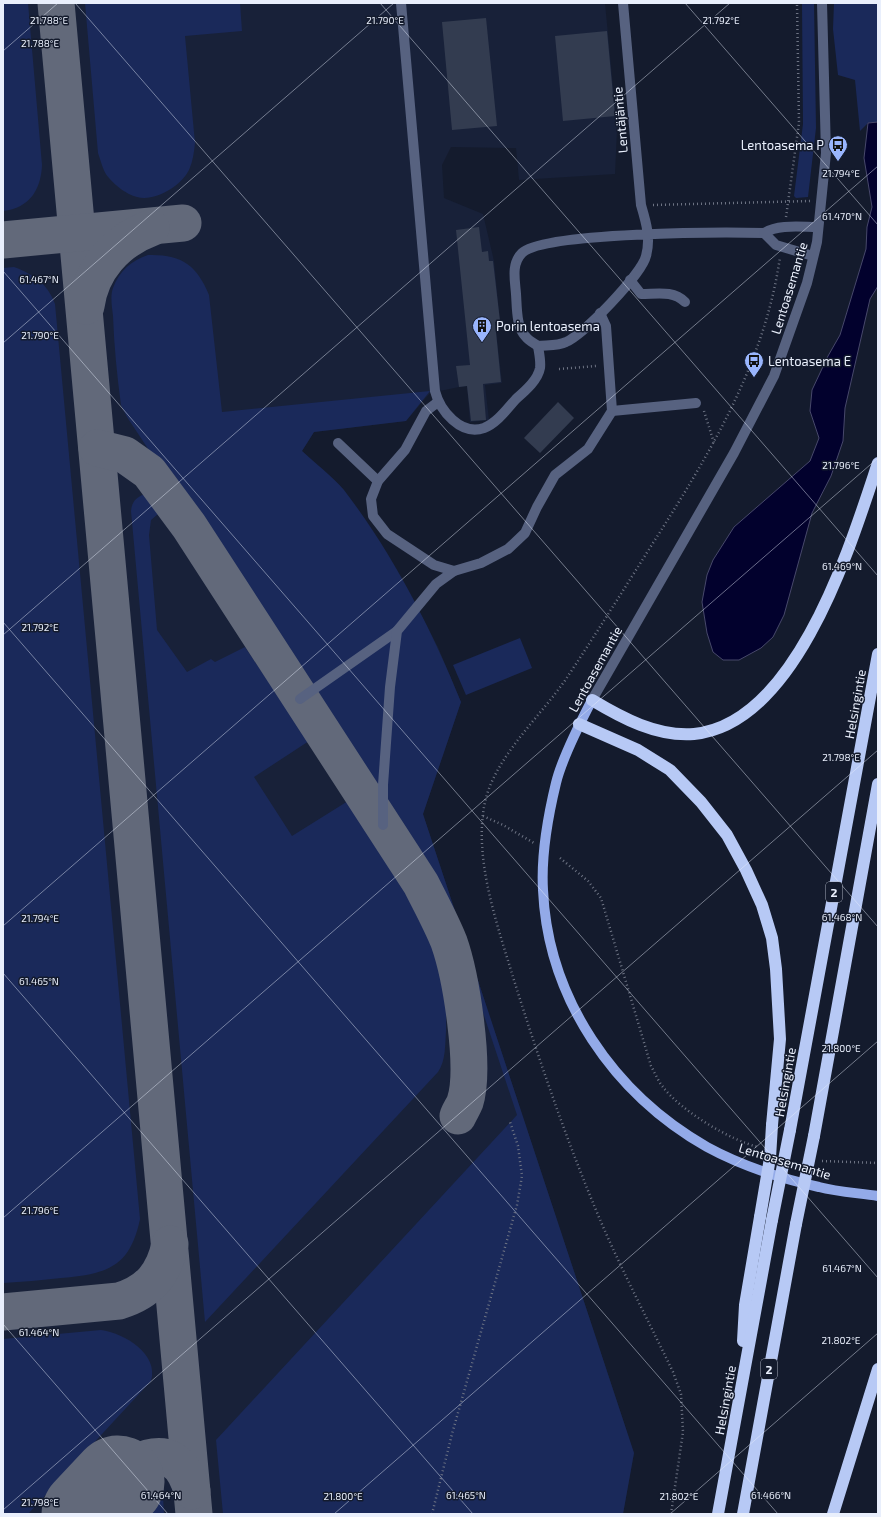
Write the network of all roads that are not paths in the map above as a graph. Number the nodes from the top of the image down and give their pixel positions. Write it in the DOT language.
graph roads {
  1 [pos="401,3"];
  2 [pos="623,3"];
  3 [pos="822,3"];
  4 [pos="818,226"];
  5 [pos="764,233"];
  6 [pos="648,234"];
  7 [pos="813,256"];
  8 [pos="630,280"];
  9 [pos="685,302"];
  10 [pos="600,313"];
  11 [pos="538,346"];
  12 [pos="438,402"];
  13 [pos="696,403"];
  14 [pos="612,411"];
  15 [pos="338,443"];
  16 [pos="878,463"];
  17 [pos="378,481"];
  18 [pos="454,571"];
  19 [pos="397,631"];
  20 [pos="878,654"];
  21 [pos="300,699"];
  22 [pos="592,700"];
  23 [pos="580,724"];
  24 [pos="878,784"];
  25 [pos="383,825"];
  26 [pos="878,1196"];
  27 [pos="878,1369"];
  28 [pos="740,1393"];
  29 [pos="718,1514"];
  30 [pos="743,1514"];
  31 [pos="833,1514"];
  1 -- 12 [label="street"];
  2 -- 6 [label="street, Lentäjäntie"];
  3 -- 4 [label="street, Lentoasemantie"];
  4 -- 5 [label="street"];
  4 -- 7 [label="street, Lentoasemantie"];
  5 -- 6 [label="street"];
  5 -- 7 [label="street"];
  6 -- 8 [label="street, Lentäjäntie"];
  6 -- 11 [label="street"];
  7 -- 22 [label="street, Lentoasemantie"];
  8 -- 9 [label="street"];
  8 -- 10 [label="street, Lentäjäntie"];
  10 -- 11 [label="street, Lentäjäntie"];
  10 -- 14 [label="street"];
  11 -- 12 [label="street"];
  12 -- 17 [label="street"];
  13 -- 14 [label="street"];
  14 -- 18 [label="street"];
  15 -- 17 [label="street"];
  16 -- 22 [label="highway"];
  17 -- 18 [label="street"];
  18 -- 19 [label="street"];
  19 -- 21 [label="street"];
  19 -- 25 [label="street"];
  20 -- 28 [label="highway, Helsingintie / 2, bridge"];
  22 -- 23 [label="main road, Lentoasemantie"];
  23 -- 26 [label="main road, Lentoasemantie"];
  23 -- 28 [label="highway, bridge"];
  24 -- 30 [label="highway, 2, bridge"];
  27 -- 31 [label="highway"];
  28 -- 29 [label="highway, Helsingintie / 2"];
}
